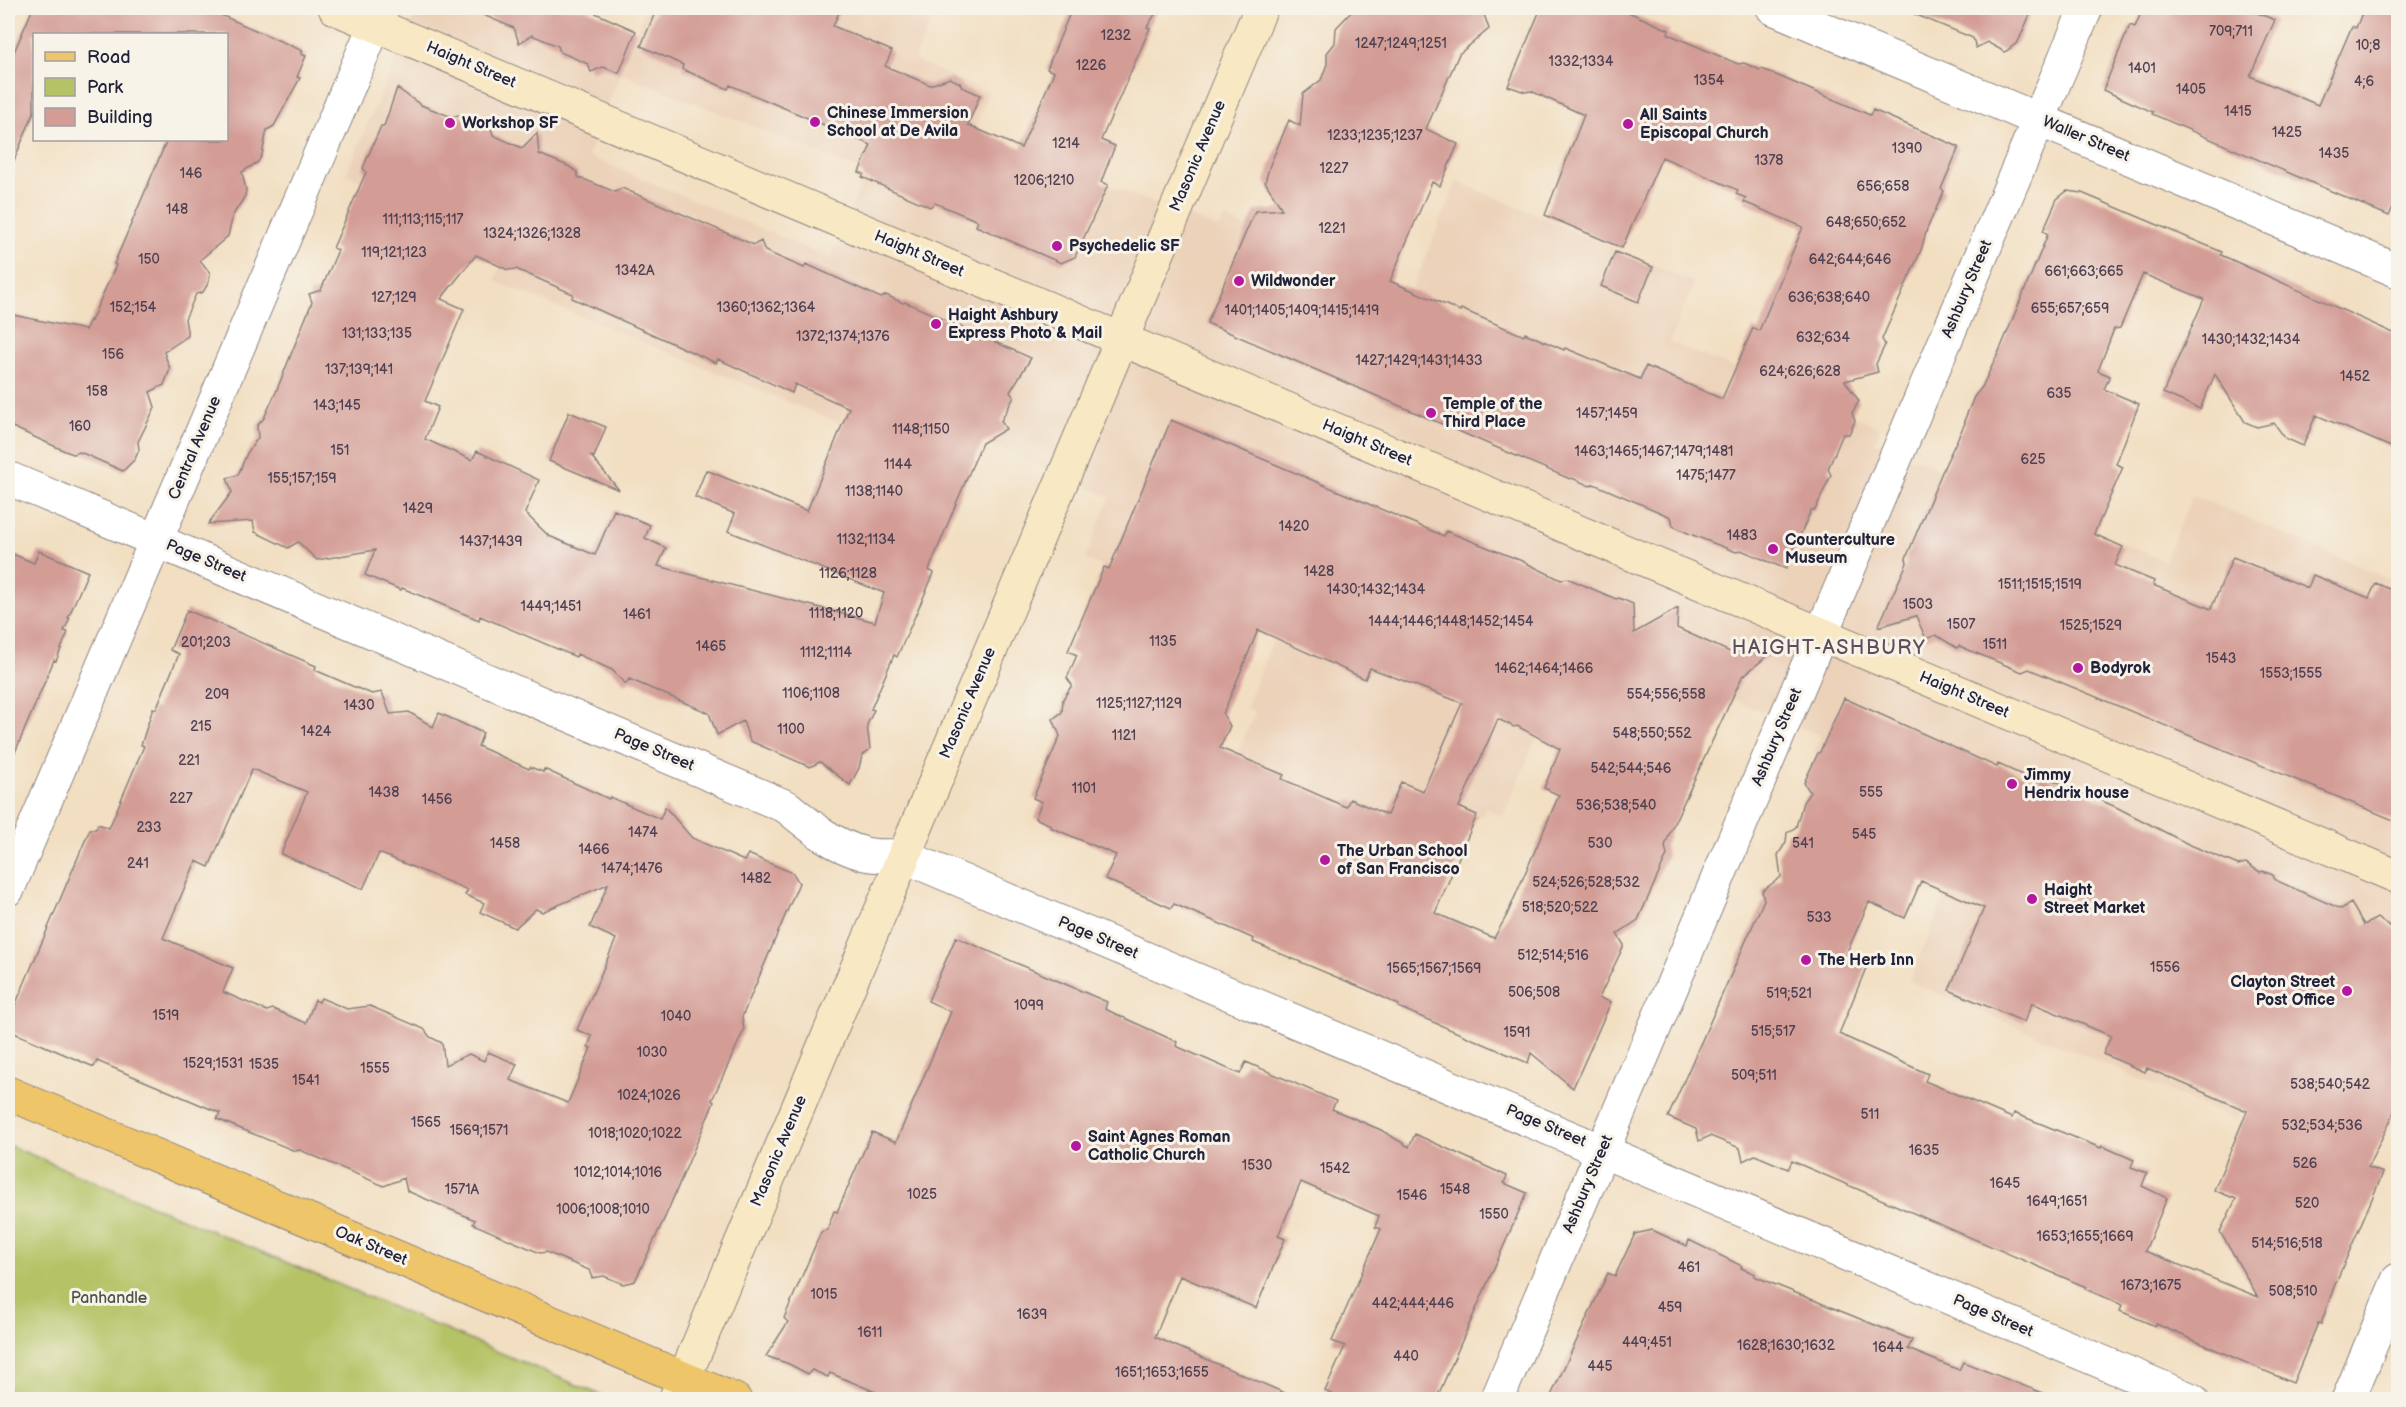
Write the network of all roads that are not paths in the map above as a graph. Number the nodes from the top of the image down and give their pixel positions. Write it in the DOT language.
graph roads {
  1 [pos="335,8"];
  2 [pos="1261,8"];
  3 [pos="1773,8"];
  4 [pos="2086,8"];
  5 [pos="378,16"];
  6 [pos="2038,119"];
  7 [pos="2398,271"];
  8 [pos="1121,339"];
  9 [pos="8,478"];
  10 [pos="156,540"];
  11 [pos="1821,634"];
  12 [pos="903,856"];
  13 [pos="2398,877"];
  14 [pos="8,889"];
  15 [pos="8,1093"];
  16 [pos="1602,1150"];
  17 [pos="2398,1280"];
  18 [pos="679,1389"];
  19 [pos="735,1400"];
  20 [pos="1497,1400"];
  21 [pos="2192,1400"];
  22 [pos="2348,1400"];
  1 -- 5 [label="street, Haight Street"];
  2 -- 8 [label="street, Masonic Avenue"];
  3 -- 6 [label="street, Waller Street"];
  4 -- 6 [label="street, Ashbury Street"];
  5 -- 8 [label="street, Haight Street"];
  5 -- 10 [label="street, Central Avenue"];
  6 -- 7 [label="street, Waller Street"];
  6 -- 11 [label="street, Ashbury Street"];
  8 -- 11 [label="street, Haight Street"];
  8 -- 12 [label="street, Masonic Avenue"];
  9 -- 10 [label="street, Page Street"];
  10 -- 12 [label="street, Page Street"];
  10 -- 14 [label="street, Central Avenue"];
  11 -- 13 [label="street, Haight Street"];
  11 -- 16 [label="street, Ashbury Street"];
  12 -- 16 [label="street, Page Street"];
  12 -- 18 [label="street, Masonic Avenue"];
  15 -- 18 [label="main road, Oak Street"];
  16 -- 20 [label="street, Ashbury Street"];
  16 -- 21 [label="street, Page Street"];
  17 -- 22 [label="street"];
  18 -- 19 [label="main road, Oak Street"];
}
